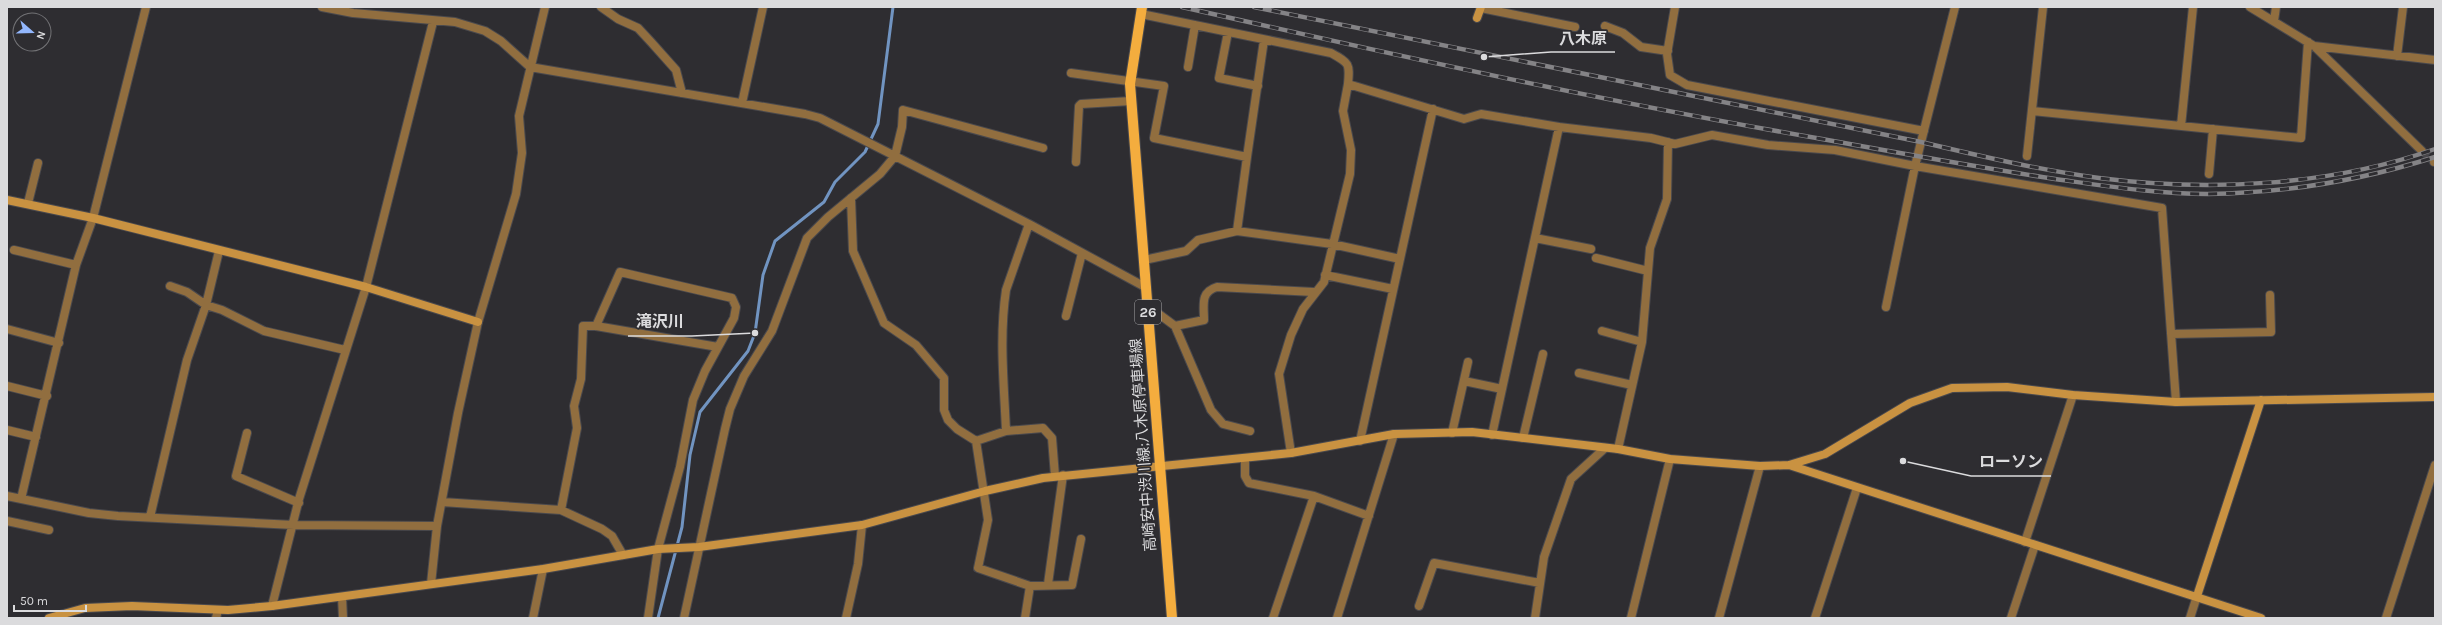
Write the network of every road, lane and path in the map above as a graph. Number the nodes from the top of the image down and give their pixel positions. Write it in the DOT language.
graph roads {
  1 [pos="146,7"];
  2 [pos="322,7"];
  3 [pos="545,7"];
  4 [pos="601,7"];
  5 [pos="763,7"];
  6 [pos="1481,7"];
  7 [pos="1675,7"];
  8 [pos="1955,7"];
  9 [pos="2043,7"];
  10 [pos="2193,7"];
  11 [pos="2250,7"];
  12 [pos="2276,7"];
  13 [pos="2403,7"];
  14 [pos="1142,10"];
  15 [pos="1478,18"];
  16 [pos="2274,21"];
  17 [pos="433,22"];
  18 [pos="1195,25"];
  19 [pos="1605,26"];
  20 [pos="1575,27"];
  21 [pos="1228,32"];
  22 [pos="1264,40"];
  23 [pos="2311,44"];
  24 [pos="1668,51"];
  25 [pos="2397,56"];
  26 [pos="2435,60"];
  27 [pos="530,67"];
  28 [pos="1188,67"];
  29 [pos="1070,73"];
  30 [pos="1130,82"];
  31 [pos="1348,84"];
  32 [pos="1258,86"];
  33 [pos="682,93"];
  34 [pos="1131,101"];
  35 [pos="742,103"];
  36 [pos="1433,109"];
  37 [pos="2032,111"];
  38 [pos="2181,126"];
  39 [pos="1559,128"];
  40 [pos="2212,129"];
  41 [pos="1924,131"];
  42 [pos="1668,142"];
  43 [pos="1043,148"];
  44 [pos="2422,151"];
  45 [pos="895,156"];
  46 [pos="1247,156"];
  47 [pos="2027,156"];
  48 [pos="1076,162"];
  49 [pos="38,163"];
  50 [pos="1915,166"];
  51 [pos="2208,174"];
  52 [pos="851,198"];
  53 [pos="7,200"];
  54 [pos="28,203"];
  55 [pos="93,218"];
  56 [pos="1029,224"];
  57 [pos="1237,231"];
  58 [pos="1535,238"];
  59 [pos="1332,244"];
  60 [pos="1591,249"];
  61 [pos="14,250"];
  62 [pos="219,251"];
  63 [pos="1082,253"];
  64 [pos="1596,258"];
  65 [pos="1400,259"];
  66 [pos="1144,260"];
  67 [pos="76,265"];
  68 [pos="1648,271"];
  69 [pos="1325,275"];
  70 [pos="170,286"];
  71 [pos="366,288"];
  72 [pos="1147,288"];
  73 [pos="1393,289"];
  74 [pos="1314,292"];
  75 [pos="2270,295"];
  76 [pos="206,305"];
  77 [pos="1148,306"];
  78 [pos="1886,307"];
  79 [pos="1066,316"];
  80 [pos="478,322"];
  81 [pos="596,326"];
  82 [pos="1175,326"];
  83 [pos="7,329"];
  84 [pos="1602,331"];
  85 [pos="2171,334"];
  86 [pos="1642,342"];
  87 [pos="59,343"];
  88 [pos="718,347"];
  89 [pos="345,350"];
  90 [pos="1543,354"];
  91 [pos="1468,362"];
  92 [pos="1579,373"];
  93 [pos="1464,381"];
  94 [pos="1632,385"];
  95 [pos="7,386"];
  96 [pos="1502,389"];
  97 [pos="2073,395"];
  98 [pos="47,396"];
  99 [pos="2435,397"];
  100 [pos="2261,400"];
  101 [pos="2176,402"];
  102 [pos="7,430"];
  103 [pos="1250,431"];
  104 [pos="1006,432"];
  105 [pos="1452,433"];
  106 [pos="247,434"];
  107 [pos="1394,434"];
  108 [pos="1492,435"];
  109 [pos="36,437"];
  110 [pos="1524,438"];
  111 [pos="976,441"];
  112 [pos="1360,441"];
  113 [pos="1605,448"];
  114 [pos="1618,449"];
  115 [pos="1291,453"];
  116 [pos="1245,458"];
  117 [pos="1670,459"];
  118 [pos="1789,465"];
  119 [pos="2435,465"];
  120 [pos="1760,466"];
  121 [pos="1161,467"];
  122 [pos="1059,476"];
  123 [pos="1857,488"];
  124 [pos="985,491"];
  125 [pos="7,496"];
  126 [pos="1314,496"];
  127 [pos="21,499"];
  128 [pos="442,502"];
  129 [pos="298,503"];
  130 [pos="561,510"];
  131 [pos="1369,516"];
  132 [pos="150,517"];
  133 [pos="7,521"];
  134 [pos="294,524"];
  135 [pos="862,525"];
  136 [pos="437,526"];
  137 [pos="49,530"];
  138 [pos="1081,539"];
  139 [pos="2025,542"];
  140 [pos="2035,545"];
  141 [pos="699,546"];
  142 [pos="658,549"];
  143 [pos="623,555"];
  144 [pos="543,569"];
  145 [pos="1540,583"];
  146 [pos="431,584"];
  147 [pos="1048,584"];
  148 [pos="1030,586"];
  149 [pos="2197,596"];
  150 [pos="342,597"];
  151 [pos="272,606"];
  152 [pos="1419,606"];
  153 [pos="218,610"];
  154 [pos="849,617"];
  155 [pos="49,618"];
  156 [pos="216,618"];
  157 [pos="343,618"];
  158 [pos="533,618"];
  159 [pos="648,618"];
  160 [pos="684,618"];
  161 [pos="1025,618"];
  162 [pos="1172,618"];
  163 [pos="1274,618"];
  164 [pos="1337,618"];
  165 [pos="1535,618"];
  166 [pos="1631,618"];
  167 [pos="1719,618"];
  168 [pos="1815,618"];
  169 [pos="2011,618"];
  170 [pos="2190,618"];
  171 [pos="2261,618"];
  172 [pos="2386,618"];
  1 -- 55 [label="street"];
  2 -- 17 [label="street"];
  3 -- 27 [label="street"];
  4 -- 33 [label="street"];
  5 -- 35 [label="street"];
  6 -- 15 [label="street"];
  6 -- 20 [label="street"];
  7 -- 24 [label="street"];
  8 -- 41 [label="street"];
  9 -- 37 [label="street"];
  10 -- 38 [label="street"];
  11 -- 16 [label="street"];
  12 -- 16 [label="street"];
  13 -- 25 [label="street"];
  14 -- 18 [label="street"];
  14 -- 30 [label="main road, 高崎安中渋川線;八木原停車場線 / 26"];
  16 -- 23 [label="street"];
  17 -- 27 [label="street"];
  17 -- 71 [label="street"];
  18 -- 21 [label="street"];
  18 -- 28 [label="street"];
  19 -- 24 [label="street"];
  21 -- 22 [label="street"];
  21 -- 32 [label="street"];
  22 -- 31 [label="street"];
  22 -- 32 [label="street"];
  23 -- 25 [label="street"];
  23 -- 40 [label="street"];
  23 -- 44 [label="street"];
  24 -- 41 [label="street"];
  25 -- 26 [label="street"];
  27 -- 33 [label="street"];
  27 -- 80 [label="street"];
  29 -- 30 [label="street"];
  30 -- 34 [label="main road, 高崎安中渋川線;八木原停車場線 / 26"];
  30 -- 46 [label="street"];
  31 -- 36 [label="street"];
  31 -- 59 [label="street"];
  32 -- 46 [label="street"];
  33 -- 35 [label="street"];
  34 -- 48 [label="street"];
  34 -- 66 [label="main road, 高崎安中渋川線;八木原停車場線 / 26"];
  35 -- 45 [label="street"];
  36 -- 39 [label="street"];
  36 -- 65 [label="street"];
  37 -- 38 [label="street"];
  37 -- 47 [label="street"];
  38 -- 40 [label="street"];
  39 -- 42 [label="street"];
  39 -- 58 [label="street"];
  40 -- 51 [label="street"];
  41 -- 50 [label="street"];
  42 -- 50 [label="street"];
  42 -- 68 [label="street"];
  43 -- 45 [label="street"];
  45 -- 52 [label="street"];
  45 -- 56 [label="street"];
  46 -- 57 [label="street"];
  49 -- 54 [label="street"];
  50 -- 78 [label="street"];
  50 -- 85 [label="street"];
  52 -- 111 [label="street"];
  52 -- 141 [label="street"];
  53 -- 54 [label="street"];
  54 -- 55 [label="street"];
  55 -- 62 [label="street"];
  55 -- 67 [label="street"];
  56 -- 63 [label="street"];
  56 -- 104 [label="street"];
  57 -- 59 [label="street"];
  57 -- 66 [label="street"];
  58 -- 60 [label="street"];
  58 -- 96 [label="street"];
  59 -- 65 [label="street"];
  59 -- 69 [label="street"];
  61 -- 67 [label="street"];
  62 -- 71 [label="street"];
  62 -- 76 [label="street"];
  63 -- 72 [label="street"];
  63 -- 79 [label="street"];
  64 -- 68 [label="street"];
  65 -- 73 [label="street"];
  66 -- 72 [label="main road, 高崎安中渋川線;八木原停車場線 / 26"];
  67 -- 87 [label="street"];
  68 -- 86 [label="street"];
  69 -- 73 [label="street"];
  69 -- 74 [label="street"];
  70 -- 76 [label="street"];
  71 -- 80 [label="street"];
  71 -- 89 [label="street"];
  72 -- 77 [label="main road, 高崎安中渋川線;八木原停車場線 / 26"];
  73 -- 112 [label="street"];
  74 -- 82 [label="street"];
  74 -- 115 [label="street"];
  75 -- 85 [label="street"];
  76 -- 89 [label="street"];
  76 -- 132 [label="street"];
  77 -- 82 [label="street"];
  77 -- 121 [label="main road, 高崎安中渋川線;八木原停車場線 / 26"];
  80 -- 128 [label="street"];
  81 -- 88 [label="street"];
  81 -- 88 [label="street"];
  81 -- 130 [label="street"];
  82 -- 103 [label="street"];
  83 -- 87 [label="street"];
  84 -- 86 [label="street"];
  85 -- 101 [label="street"];
  86 -- 94 [label="street"];
  87 -- 98 [label="street"];
  88 -- 142 [label="street"];
  89 -- 129 [label="street"];
  90 -- 110 [label="street"];
  91 -- 93 [label="street"];
  92 -- 94 [label="street"];
  93 -- 96 [label="street"];
  93 -- 105 [label="street"];
  94 -- 114 [label="street"];
  95 -- 98 [label="street"];
  96 -- 108 [label="street"];
  97 -- 101 [label="street"];
  97 -- 118 [label="street"];
  97 -- 139 [label="street"];
  98 -- 109 [label="street"];
  99 -- 100 [label="street"];
  100 -- 101 [label="street"];
  100 -- 149 [label="street"];
  102 -- 109 [label="street"];
  104 -- 111 [label="street"];
  104 -- 122 [label="street"];
  105 -- 107 [label="street"];
  105 -- 108 [label="street"];
  106 -- 129 [label="street"];
  107 -- 112 [label="street"];
  107 -- 131 [label="street"];
  108 -- 110 [label="street"];
  109 -- 127 [label="street"];
  110 -- 113 [label="street"];
  111 -- 124 [label="street"];
  112 -- 115 [label="street"];
  113 -- 114 [label="street"];
  113 -- 145 [label="street"];
  114 -- 117 [label="street"];
  115 -- 116 [label="street"];
  116 -- 121 [label="street"];
  116 -- 126 [label="street"];
  117 -- 120 [label="street"];
  117 -- 166 [label="street"];
  118 -- 120 [label="street"];
  118 -- 123 [label="street"];
  119 -- 172 [label="street"];
  120 -- 167 [label="street"];
  121 -- 122 [label="street"];
  121 -- 162 [label="main road, 高崎安中渋川線;八木原停車場線 / 26"];
  122 -- 124 [label="street"];
  122 -- 147 [label="street"];
  123 -- 139 [label="street"];
  123 -- 168 [label="street"];
  124 -- 135 [label="street"];
  124 -- 148 [label="street"];
  125 -- 127 [label="street"];
  126 -- 131 [label="street"];
  126 -- 163 [label="street"];
  127 -- 132 [label="street"];
  128 -- 130 [label="street"];
  128 -- 136 [label="street"];
  129 -- 134 [label="street"];
  130 -- 143 [label="street"];
  131 -- 164 [label="street"];
  132 -- 134 [label="street"];
  133 -- 137 [label="street"];
  134 -- 136 [label="street"];
  134 -- 151 [label="street"];
  135 -- 141 [label="street"];
  135 -- 154 [label="street"];
  136 -- 146 [label="street"];
  138 -- 147 [label="street"];
  139 -- 140 [label="street"];
  140 -- 149 [label="street"];
  140 -- 169 [label="street"];
  141 -- 142 [label="street"];
  141 -- 160 [label="street"];
  142 -- 143 [label="street"];
  142 -- 159 [label="street"];
  143 -- 144 [label="street"];
  144 -- 146 [label="street"];
  144 -- 158 [label="street"];
  145 -- 152 [label="street"];
  145 -- 165 [label="street"];
  146 -- 150 [label="street"];
  147 -- 148 [label="street"];
  148 -- 161 [label="street"];
  149 -- 170 [label="street"];
  149 -- 171 [label="street"];
  150 -- 151 [label="street"];
  150 -- 157 [label="street"];
  151 -- 153 [label="street"];
  153 -- 155 [label="street"];
  153 -- 156 [label="street"];
}
